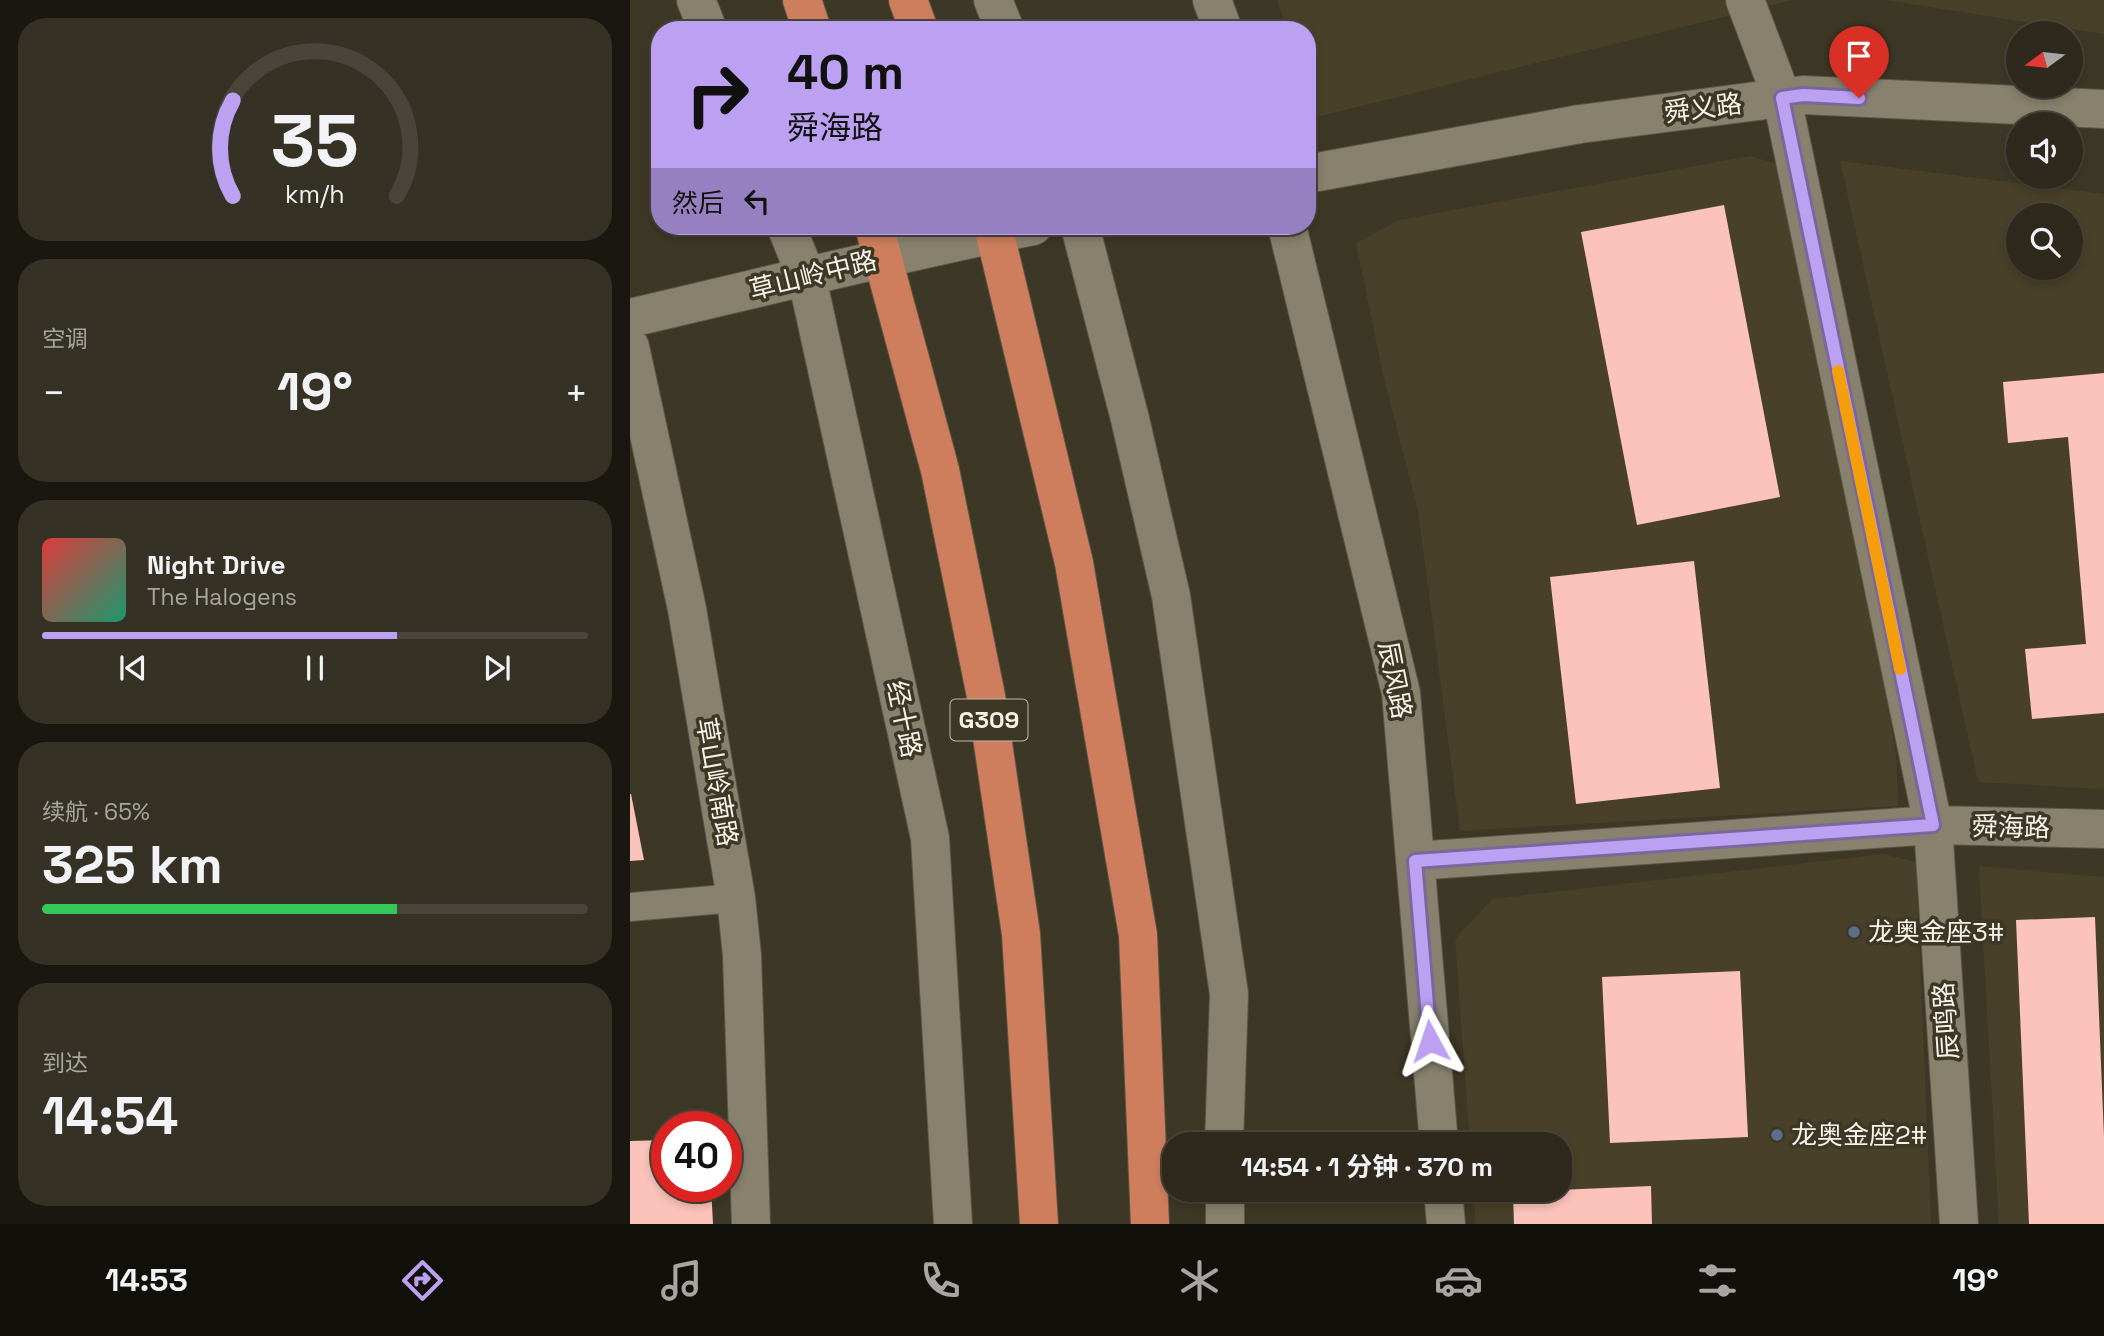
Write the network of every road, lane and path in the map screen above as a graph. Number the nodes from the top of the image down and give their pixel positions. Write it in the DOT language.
graph roads {
  1 [pos="696,0"];
  2 [pos="802,0"];
  3 [pos="908,0"];
  4 [pos="993,0"];
  5 [pos="1212,0"];
  6 [pos="1745,0"];
  7 [pos="704,21"];
  8 [pos="809,21"];
  9 [pos="916,21"];
  10 [pos="1001,21"];
  11 [pos="1220,21"];
  12 [pos="1782,98"];
  13 [pos="2104,109"];
  14 [pos="1316,172"];
  15 [pos="790,235"];
  16 [pos="942,235"];
  17 [pos="995,235"];
  18 [pos="1082,235"];
  19 [pos="1289,235"];
  20 [pos="879,241"];
  21 [pos="807,278"];
  22 [pos="630,318"];
  23 [pos="630,347"];
  24 [pos="1933,825"];
  25 [pos="2104,829"];
  26 [pos="1415,861"];
  27 [pos="736,898"];
  28 [pos="630,907"];
  29 [pos="1224,1132"];
  30 [pos="1438,1132"];
  31 [pos="1225,1202"];
  32 [pos="1444,1202"];
  33 [pos="751,1224"];
  34 [pos="953,1224"];
  35 [pos="1039,1224"];
  36 [pos="1150,1224"];
  37 [pos="1225,1224"];
  38 [pos="1446,1224"];
  39 [pos="1959,1224"];
  1 -- 7 [label="street"];
  2 -- 8 [label="highway"];
  3 -- 9 [label="highway"];
  4 -- 10 [label="street"];
  5 -- 11 [label="street"];
  6 -- 12 [label="street, 辰鸣路"];
  12 -- 13 [label="street, 舜义路"];
  12 -- 14 [label="street, 舜义路"];
  12 -- 24 [label="street, 辰鸣路"];
  15 -- 21 [label="street, 经十路"];
  16 -- 20 [label="street, 草山岭中路"];
  17 -- 36 [label="highway"];
  18 -- 29 [label="street"];
  19 -- 26 [label="street, 辰风路"];
  20 -- 21 [label="street, 草山岭中路"];
  20 -- 35 [label="highway, G309"];
  21 -- 22 [label="street, 草山岭中路"];
  21 -- 34 [label="street, 经十路"];
  23 -- 27 [label="street, 草山岭南路"];
  24 -- 25 [label="street, 舜海路"];
  24 -- 26 [label="street, 舜海路"];
  24 -- 39 [label="street, 辰鸣路"];
  26 -- 30 [label="street, 辰风路"];
  27 -- 28 [label="street"];
  27 -- 33 [label="street, 草山岭南路"];
  31 -- 37 [label="street"];
  32 -- 38 [label="street"];
}
